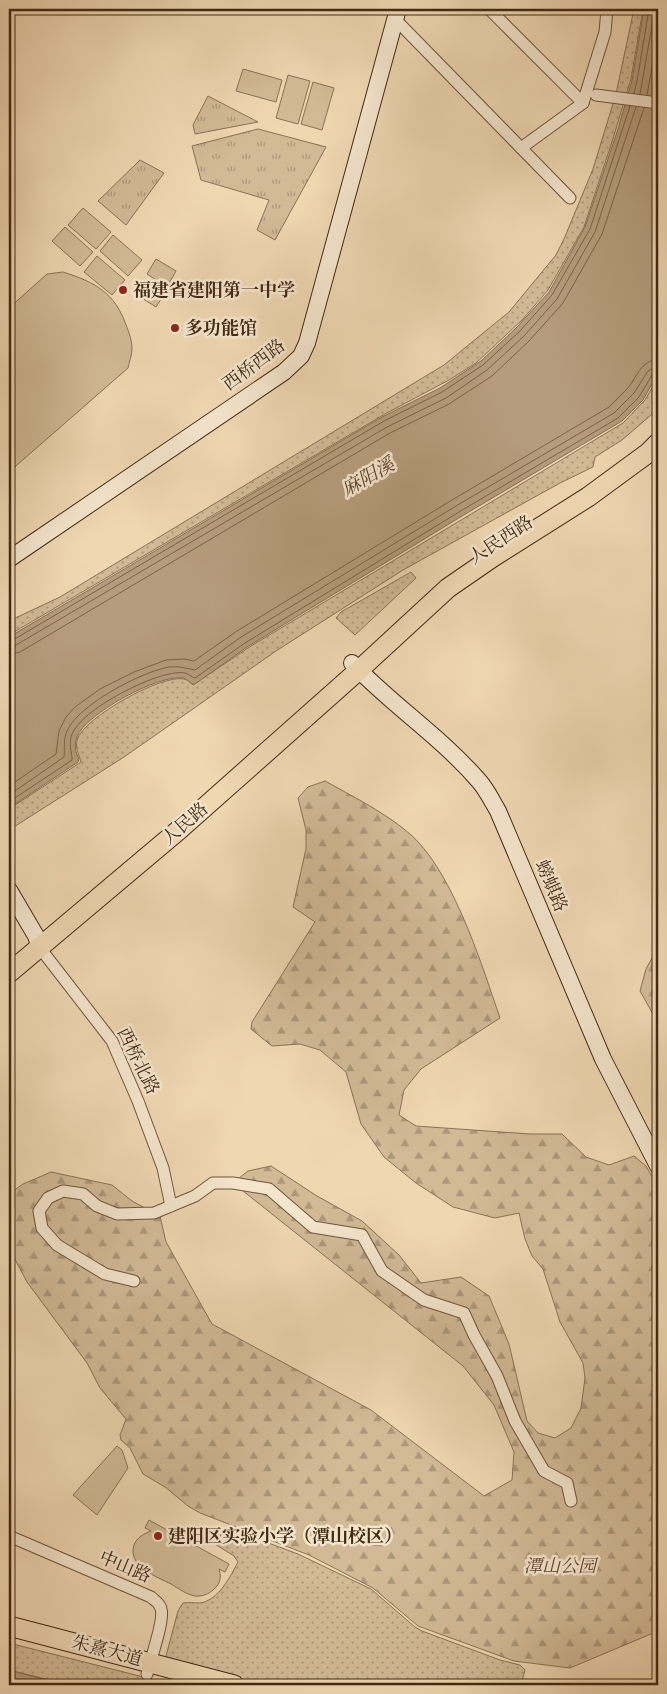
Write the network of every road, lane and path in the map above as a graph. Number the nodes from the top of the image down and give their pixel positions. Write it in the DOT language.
graph roads {
  1 [pos="489,9"];
  2 [pos="607,9"];
  3 [pos="397,14"];
  4 [pos="596,96"];
  5 [pos="583,103"];
  6 [pos="658,103"];
  7 [pos="521,148"];
  8 [pos="570,198"];
  9 [pos="658,428"];
  10 [pos="658,443"];
  11 [pos="9,558"];
  12 [pos="359,663"];
  13 [pos="9,890"];
  14 [pos="9,907"];
  15 [pos="36,942"];
  16 [pos="9,958"];
  17 [pos="9,973"];
  18 [pos="658,1151"];
  19 [pos="658,1166"];
  20 [pos="171,1206"];
  21 [pos="134,1281"];
  22 [pos="571,1501"];
  23 [pos="9,1536"];
  24 [pos="9,1626"];
  25 [pos="9,1639"];
  26 [pos="149,1668"];
  27 [pos="192,1685"];
  28 [pos="234,1685"];
  1 -- 5 [label="street"];
  2 -- 5 [label="street"];
  3 -- 7 [label="street"];
  3 -- 11 [label="main road, 西桥西路"];
  4 -- 6 [label="street"];
  5 -- 7 [label="street"];
  7 -- 8 [label="street"];
  9 -- 12 [label="highway, 人民西路"];
  10 -- 12 [label="highway, 人民西路"];
  12 -- 15 [label="highway, 人民路"];
  12 -- 18 [label="main road"];
  12 -- 19 [label="main road, 螃蜞路"];
  13 -- 15 [label="main road"];
  14 -- 15 [label="main road"];
  15 -- 16 [label="highway, 人民路"];
  15 -- 17 [label="highway, 人民路"];
  15 -- 20 [label="street, 西桥北路"];
  20 -- 21 [label="street"];
  20 -- 22 [label="street"];
  23 -- 26 [label="street, 中山路"];
  24 -- 26 [label="highway, 朱熹大道"];
  25 -- 26 [label="highway, 朱熹大道"];
  26 -- 27 [label="highway, 朱熹大道"];
  26 -- 28 [label="highway, 朱熹大道"];
}
